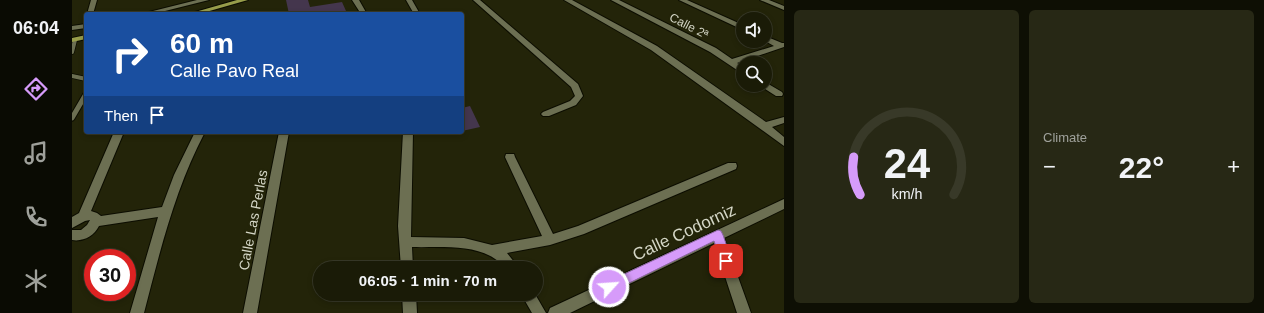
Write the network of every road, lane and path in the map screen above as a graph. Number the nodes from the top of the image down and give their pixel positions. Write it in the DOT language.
graph roads {
  1 [pos="94,0"];
  2 [pos="206,0"];
  3 [pos="245,0"];
  4 [pos="355,0"];
  5 [pos="409,0"];
  6 [pos="477,0"];
  7 [pos="567,0"];
  8 [pos="614,0"];
  9 [pos="682,0"];
  10 [pos="763,0"];
  11 [pos="178,4"];
  12 [pos="784,8"];
  13 [pos="91,12"];
  14 [pos="151,12"];
  15 [pos="199,12"];
  16 [pos="363,12"];
  17 [pos="416,12"];
  18 [pos="736,25"];
  19 [pos="84,26"];
  20 [pos="72,28"];
  21 [pos="84,38"];
  22 [pos="74,40"];
  23 [pos="772,41"];
  24 [pos="782,45"];
  25 [pos="72,52"];
  26 [pos="731,62"];
  27 [pos="736,65"];
  28 [pos="72,76"];
  29 [pos="84,79"];
  30 [pos="772,89"];
  31 [pos="780,94"];
  32 [pos="84,97"];
  33 [pos="546,114"];
  34 [pos="72,118"];
  35 [pos="784,120"];
  36 [pos="765,126"];
  37 [pos="118,134"];
  38 [pos="199,134"];
  39 [pos="284,134"];
  40 [pos="408,134"];
  41 [pos="784,142"];
  42 [pos="510,158"];
  43 [pos="732,166"];
  44 [pos="784,204"];
  45 [pos="165,211"];
  46 [pos="83,216"];
  47 [pos="96,222"];
  48 [pos="72,223"];
  49 [pos="718,235"];
  50 [pos="73,238"];
  51 [pos="550,240"];
  52 [pos="405,242"];
  53 [pos="493,250"];
  54 [pos="406,261"];
  55 [pos="507,261"];
  56 [pos="409,301"];
  57 [pos="532,301"];
  58 [pos="137,313"];
  59 [pos="250,313"];
  60 [pos="410,313"];
  61 [pos="539,313"];
  62 [pos="555,313"];
  63 [pos="744,313"];
  1 -- 13 [label="street"];
  2 -- 11 [label="street"];
  3 -- 15 [label="main road"];
  4 -- 16 [label="street"];
  5 -- 17 [label="street"];
  6 -- 33 [label="street"];
  7 -- 36 [label="street"];
  8 -- 26 [label="street, Calle 2ª"];
  9 -- 18 [label="street"];
  10 -- 12 [label="street"];
  11 -- 14 [label="street"];
  19 -- 20 [label="street"];
  21 -- 22 [label="main road"];
  22 -- 25 [label="lane"];
  23 -- 24 [label="street"];
  24 -- 26 [label="street"];
  26 -- 27 [label="street, Calle 2ª"];
  28 -- 29 [label="lane"];
  30 -- 31 [label="street"];
  32 -- 34 [label="lane"];
  35 -- 36 [label="street"];
  36 -- 41 [label="street"];
  37 -- 46 [label="street"];
  38 -- 45 [label="street"];
  39 -- 59 [label="street, Calle Las Perlas"];
  40 -- 52 [label="street"];
  42 -- 51 [label="street"];
  43 -- 51 [label="street"];
  44 -- 49 [label="street, Calle Codorniz"];
  45 -- 47 [label="street"];
  45 -- 58 [label="street"];
  46 -- 47 [label="street"];
  46 -- 48 [label="street"];
  47 -- 50 [label="street"];
  49 -- 62 [label="street, Calle Codorniz"];
  49 -- 63 [label="street"];
  51 -- 53 [label="street"];
  52 -- 53 [label="street"];
  52 -- 54 [label="street"];
  53 -- 55 [label="street"];
  56 -- 60 [label="street"];
  57 -- 61 [label="street"];
}
